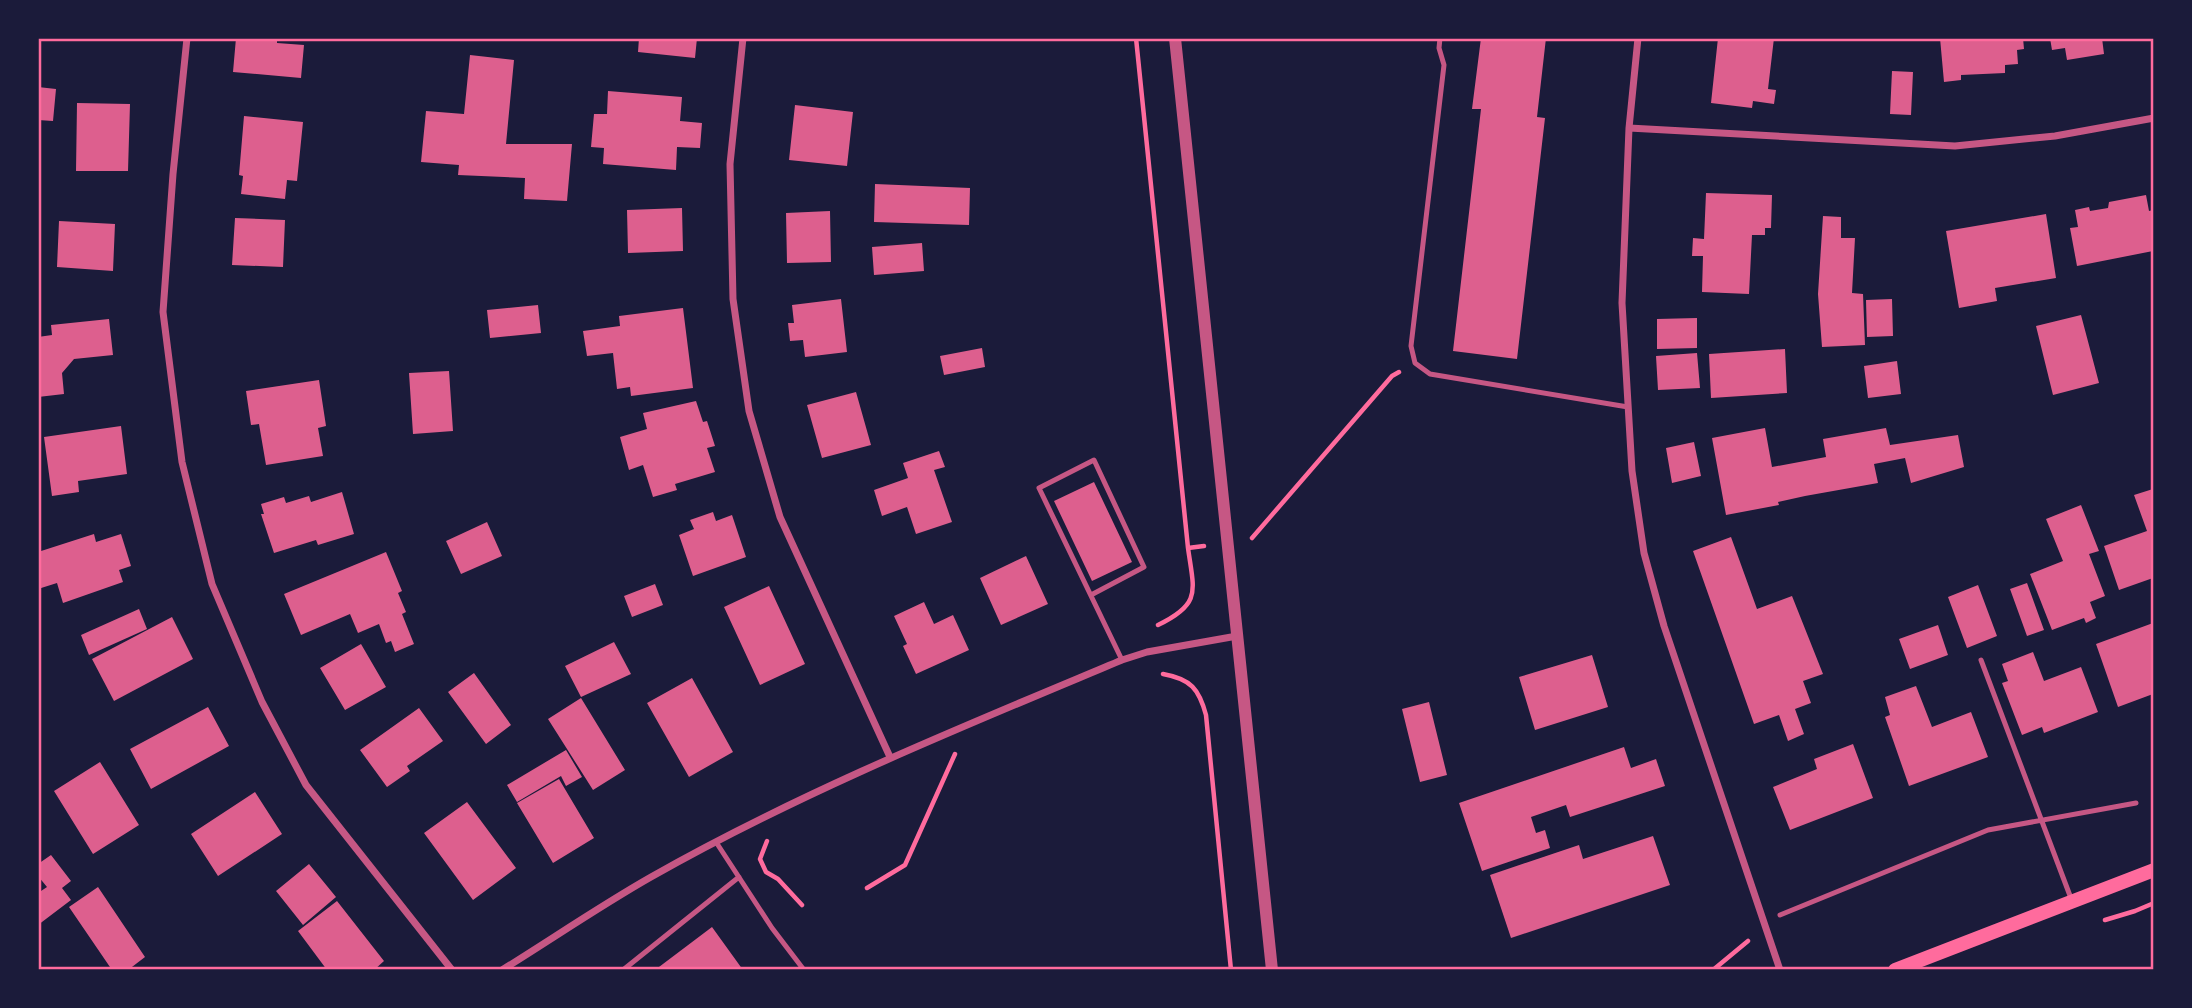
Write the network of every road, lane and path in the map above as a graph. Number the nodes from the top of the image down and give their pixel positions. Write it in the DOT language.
graph roads {
  1 [pos="187,38"];
  2 [pos="743,38"];
  3 [pos="1175,38"];
  4 [pos="1440,38"];
  5 [pos="1639,38"];
  6 [pos="2154,118"];
  7 [pos="1629,128"];
  8 [pos="1628,407"];
  9 [pos="1091,595"];
  10 [pos="1237,636"];
  11 [pos="1122,660"];
  12 [pos="1981,660"];
  13 [pos="1159,674"];
  14 [pos="955,753"];
  15 [pos="890,757"];
  16 [pos="2136,803"];
  17 [pos="2042,820"];
  18 [pos="716,842"];
  19 [pos="2154,870"];
  20 [pos="739,877"];
  21 [pos="867,888"];
  22 [pos="2072,901"];
  23 [pos="1780,915"];
  24 [pos="1765,927"];
  25 [pos="452,970"];
  26 [pos="502,970"];
  27 [pos="623,970"];
  28 [pos="804,970"];
  29 [pos="1231,970"];
  30 [pos="1272,970"];
  31 [pos="1713,970"];
  32 [pos="1780,970"];
  33 [pos="1895,970"];
  1 -- 25 [label="street"];
  2 -- 15 [label="street"];
  3 -- 10 [label="street"];
  4 -- 8 [label="lane"];
  5 -- 7 [label="street"];
  6 -- 7 [label="street"];
  7 -- 8 [label="street"];
  8 -- 24 [label="street"];
  9 -- 9 [label="lane"];
  9 -- 11 [label="lane"];
  10 -- 11 [label="street"];
  10 -- 30 [label="street"];
  11 -- 15 [label="street"];
  12 -- 17 [label="lane"];
  13 -- 29 [label="path"];
  14 -- 21 [label="path"];
  15 -- 18 [label="street"];
  16 -- 17 [label="lane"];
  17 -- 22 [label="lane"];
  17 -- 23 [label="lane"];
  18 -- 20 [label="lane"];
  18 -- 26 [label="street"];
  19 -- 22 [label="main road"];
  20 -- 27 [label="lane"];
  20 -- 28 [label="lane"];
  22 -- 33 [label="main road"];
  24 -- 31 [label="path"];
  24 -- 32 [label="street"];
}
